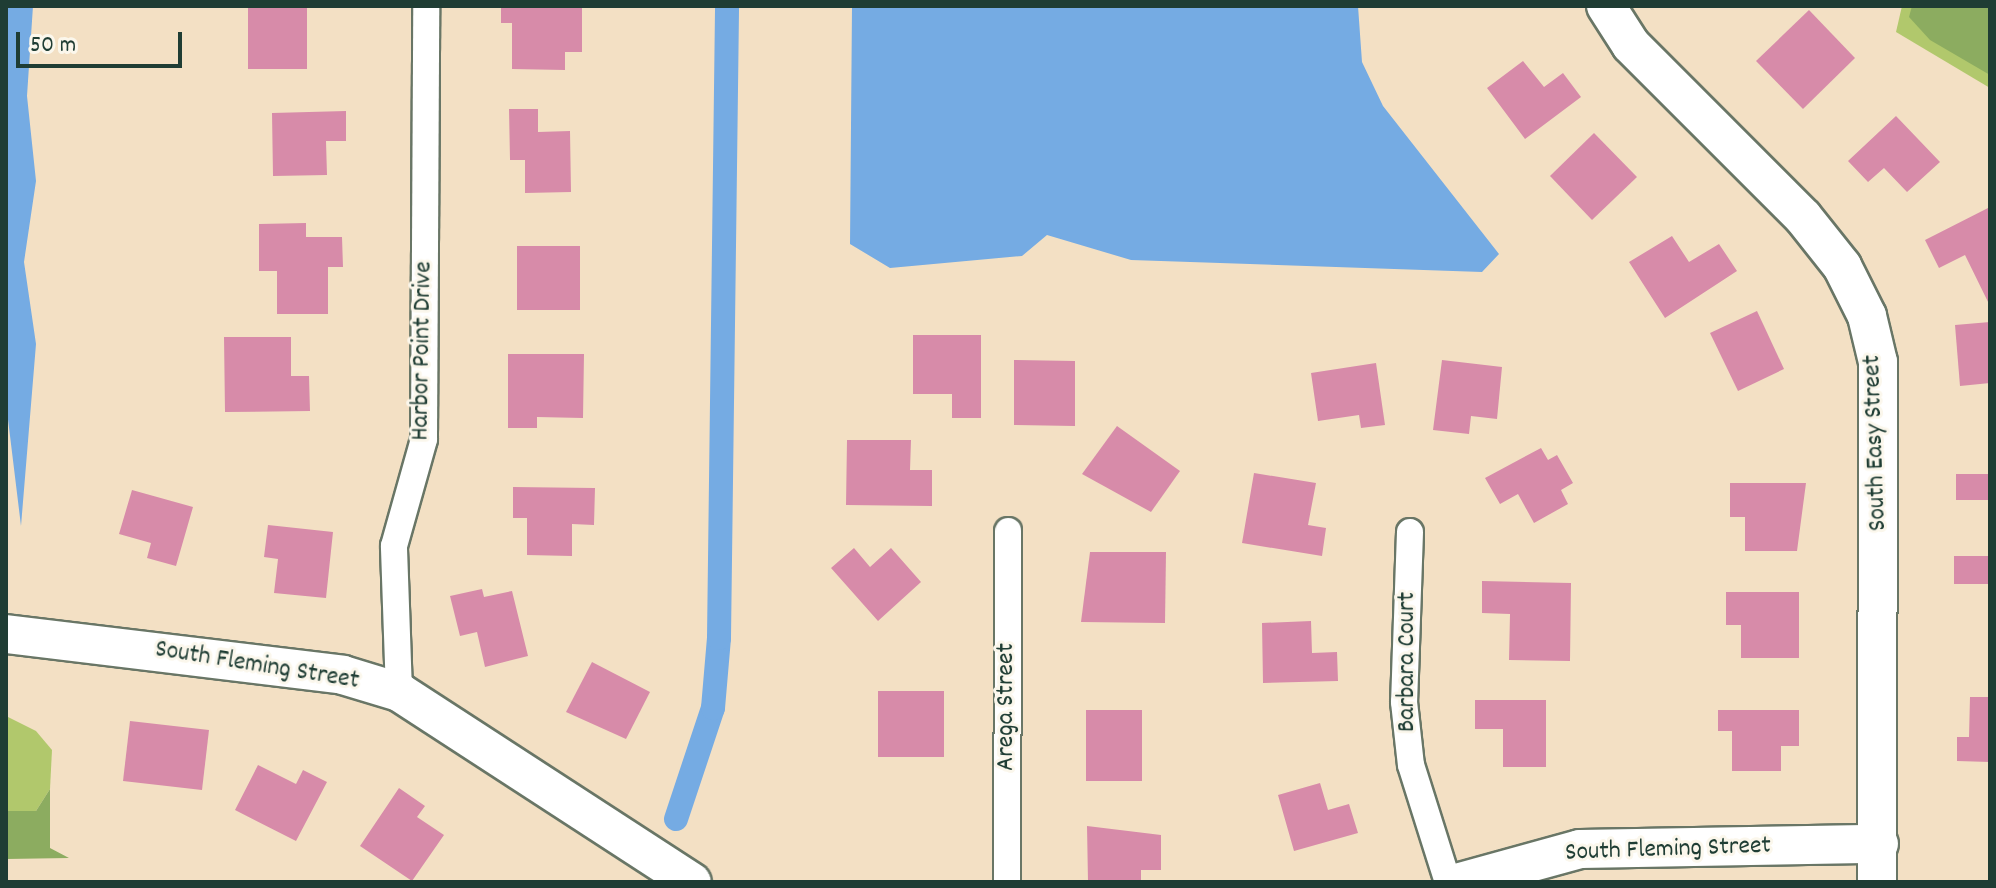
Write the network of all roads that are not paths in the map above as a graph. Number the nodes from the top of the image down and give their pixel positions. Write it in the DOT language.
graph roads {
  1 [pos="426,6"];
  2 [pos="1606,6"];
  3 [pos="1008,531"];
  4 [pos="1410,532"];
  5 [pos="6,634"];
  6 [pos="399,692"];
  7 [pos="1879,844"];
  8 [pos="692,882"];
  9 [pos="1007,882"];
  10 [pos="1448,882"];
  11 [pos="1460,882"];
  12 [pos="1877,882"];
  1 -- 6 [label="street, Harbor Point Drive"];
  2 -- 7 [label="street, South Easy Street"];
  3 -- 9 [label="street, Arega Street"];
  4 -- 10 [label="street, Barbara Court"];
  5 -- 6 [label="street, South Fleming Street"];
  6 -- 8 [label="street, South Fleming Street"];
  7 -- 11 [label="street, South Fleming Street"];
  7 -- 12 [label="street, South Easy Street"];
}
